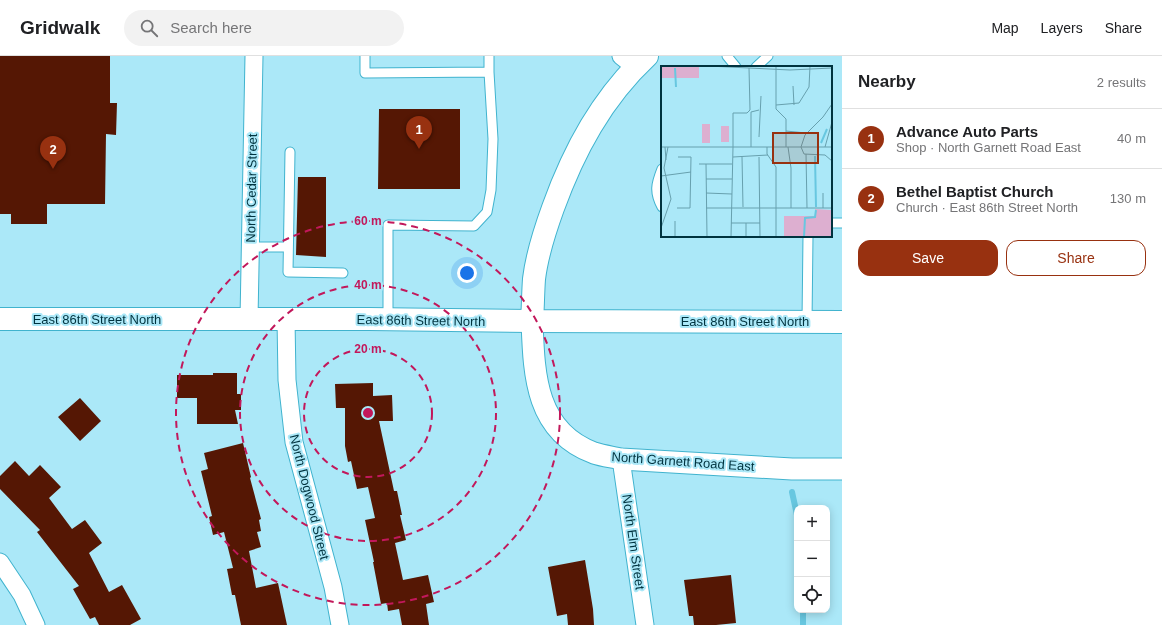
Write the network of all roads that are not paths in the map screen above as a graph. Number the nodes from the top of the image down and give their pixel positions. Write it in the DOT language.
graph roads {
  1 [pos="254,56"];
  2 [pos="365,56"];
  3 [pos="489,56"];
  4 [pos="726,56"];
  5 [pos="768,56"];
  6 [pos="634,60"];
  7 [pos="735,66"];
  8 [pos="757,66"];
  9 [pos="489,72"];
  10 [pos="290,152"];
  11 [pos="661,171"];
  12 [pos="661,205"];
  13 [pos="808,237"];
  14 [pos="250,246"];
  15 [pos="288,246"];
  16 [pos="343,273"];
  17 [pos="0,319"];
  18 [pos="249,319"];
  19 [pos="286,319"];
  20 [pos="388,320"];
  21 [pos="532,321"];
  22 [pos="807,322"];
  23 [pos="842,322"];
  24 [pos="621,459"];
  25 [pos="842,469"];
  26 [pos="0,562"];
  27 [pos="36,625"];
  28 [pos="340,625"];
  29 [pos="645,625"];
  1 -- 14 [label="street, North Cedar Street"];
  2 -- 9 [label="lane"];
  3 -- 9 [label="lane"];
  4 -- 7 [label="lane"];
  5 -- 8 [label="lane"];
  6 -- 21 [label="main road, North Garnett Road East"];
  9 -- 20 [label="lane"];
  10 -- 15 [label="lane"];
  11 -- 12 [label="lane"];
  13 -- 22 [label="lane"];
  14 -- 15 [label="lane"];
  14 -- 18 [label="street, North Cedar Street"];
  15 -- 16 [label="lane"];
  17 -- 18 [label="main road, East 86th Street North"];
  18 -- 19 [label="main road, East 86th Street North"];
  19 -- 20 [label="main road, East 86th Street North"];
  19 -- 28 [label="street, North Dogwood Street"];
  20 -- 21 [label="main road, East 86th Street North"];
  21 -- 22 [label="main road, East 86th Street North"];
  21 -- 24 [label="street, North Garnett Road East"];
  22 -- 23 [label="main road, East 86th Street North"];
  24 -- 25 [label="street, North Garnett Road East"];
  24 -- 29 [label="street, North Elm Street"];
  26 -- 27 [label="street"];
}
